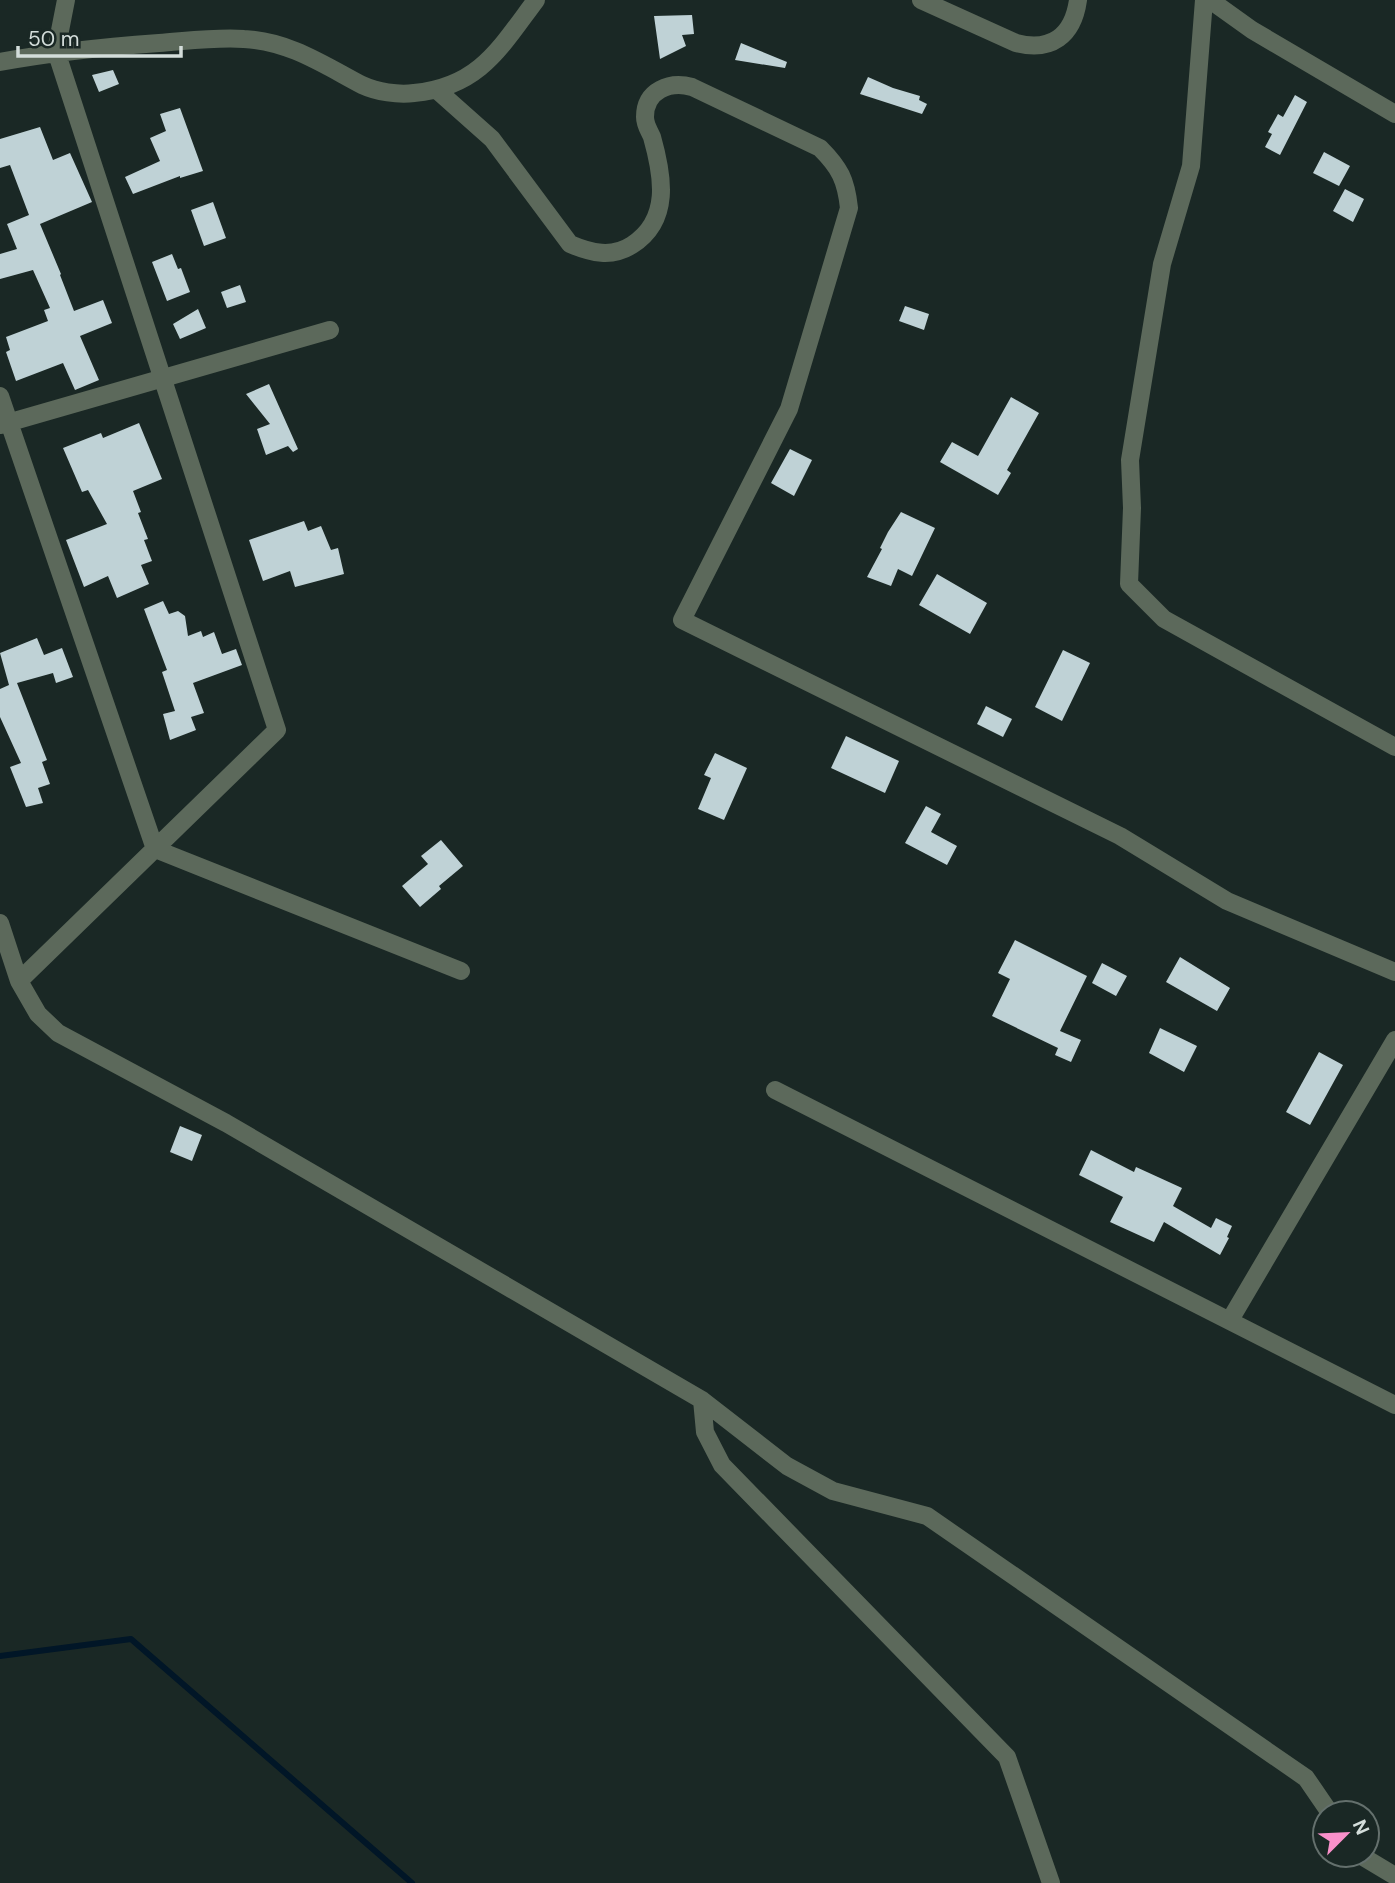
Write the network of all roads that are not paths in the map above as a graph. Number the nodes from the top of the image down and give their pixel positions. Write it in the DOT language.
graph roads {
  1 [pos="66,0"];
  2 [pos="921,0"];
  3 [pos="1078,0"];
  4 [pos="1204,0"];
  5 [pos="1210,0"];
  6 [pos="530,4"];
  7 [pos="56,51"];
  8 [pos="0,62"];
  9 [pos="438,91"];
  10 [pos="1395,114"];
  11 [pos="330,330"];
  12 [pos="162,377"];
  13 [pos="0,396"];
  14 [pos="4,424"];
  15 [pos="1395,747"];
  16 [pos="155,849"];
  17 [pos="0,923"];
  18 [pos="461,971"];
  19 [pos="1395,972"];
  20 [pos="19,981"];
  21 [pos="1395,1040"];
  22 [pos="775,1090"];
  23 [pos="1230,1320"];
  24 [pos="702,1400"];
  25 [pos="1395,1405"];
  26 [pos="1320,1799"];
  27 [pos="1051,1883"];
  1 -- 7 [label="street"];
  2 -- 3 [label="street"];
  4 -- 15 [label="street"];
  5 -- 10 [label="street"];
  6 -- 9 [label="street"];
  7 -- 8 [label="street"];
  7 -- 9 [label="street"];
  7 -- 12 [label="street"];
  9 -- 19 [label="street"];
  11 -- 12 [label="street"];
  12 -- 14 [label="street"];
  12 -- 16 [label="street"];
  13 -- 14 [label="street"];
  14 -- 16 [label="street"];
  16 -- 18 [label="street"];
  16 -- 20 [label="street"];
  17 -- 20 [label="street"];
  20 -- 24 [label="street"];
  21 -- 23 [label="street"];
  22 -- 23 [label="street"];
  23 -- 25 [label="street"];
  24 -- 26 [label="street"];
  24 -- 27 [label="street"];
}
